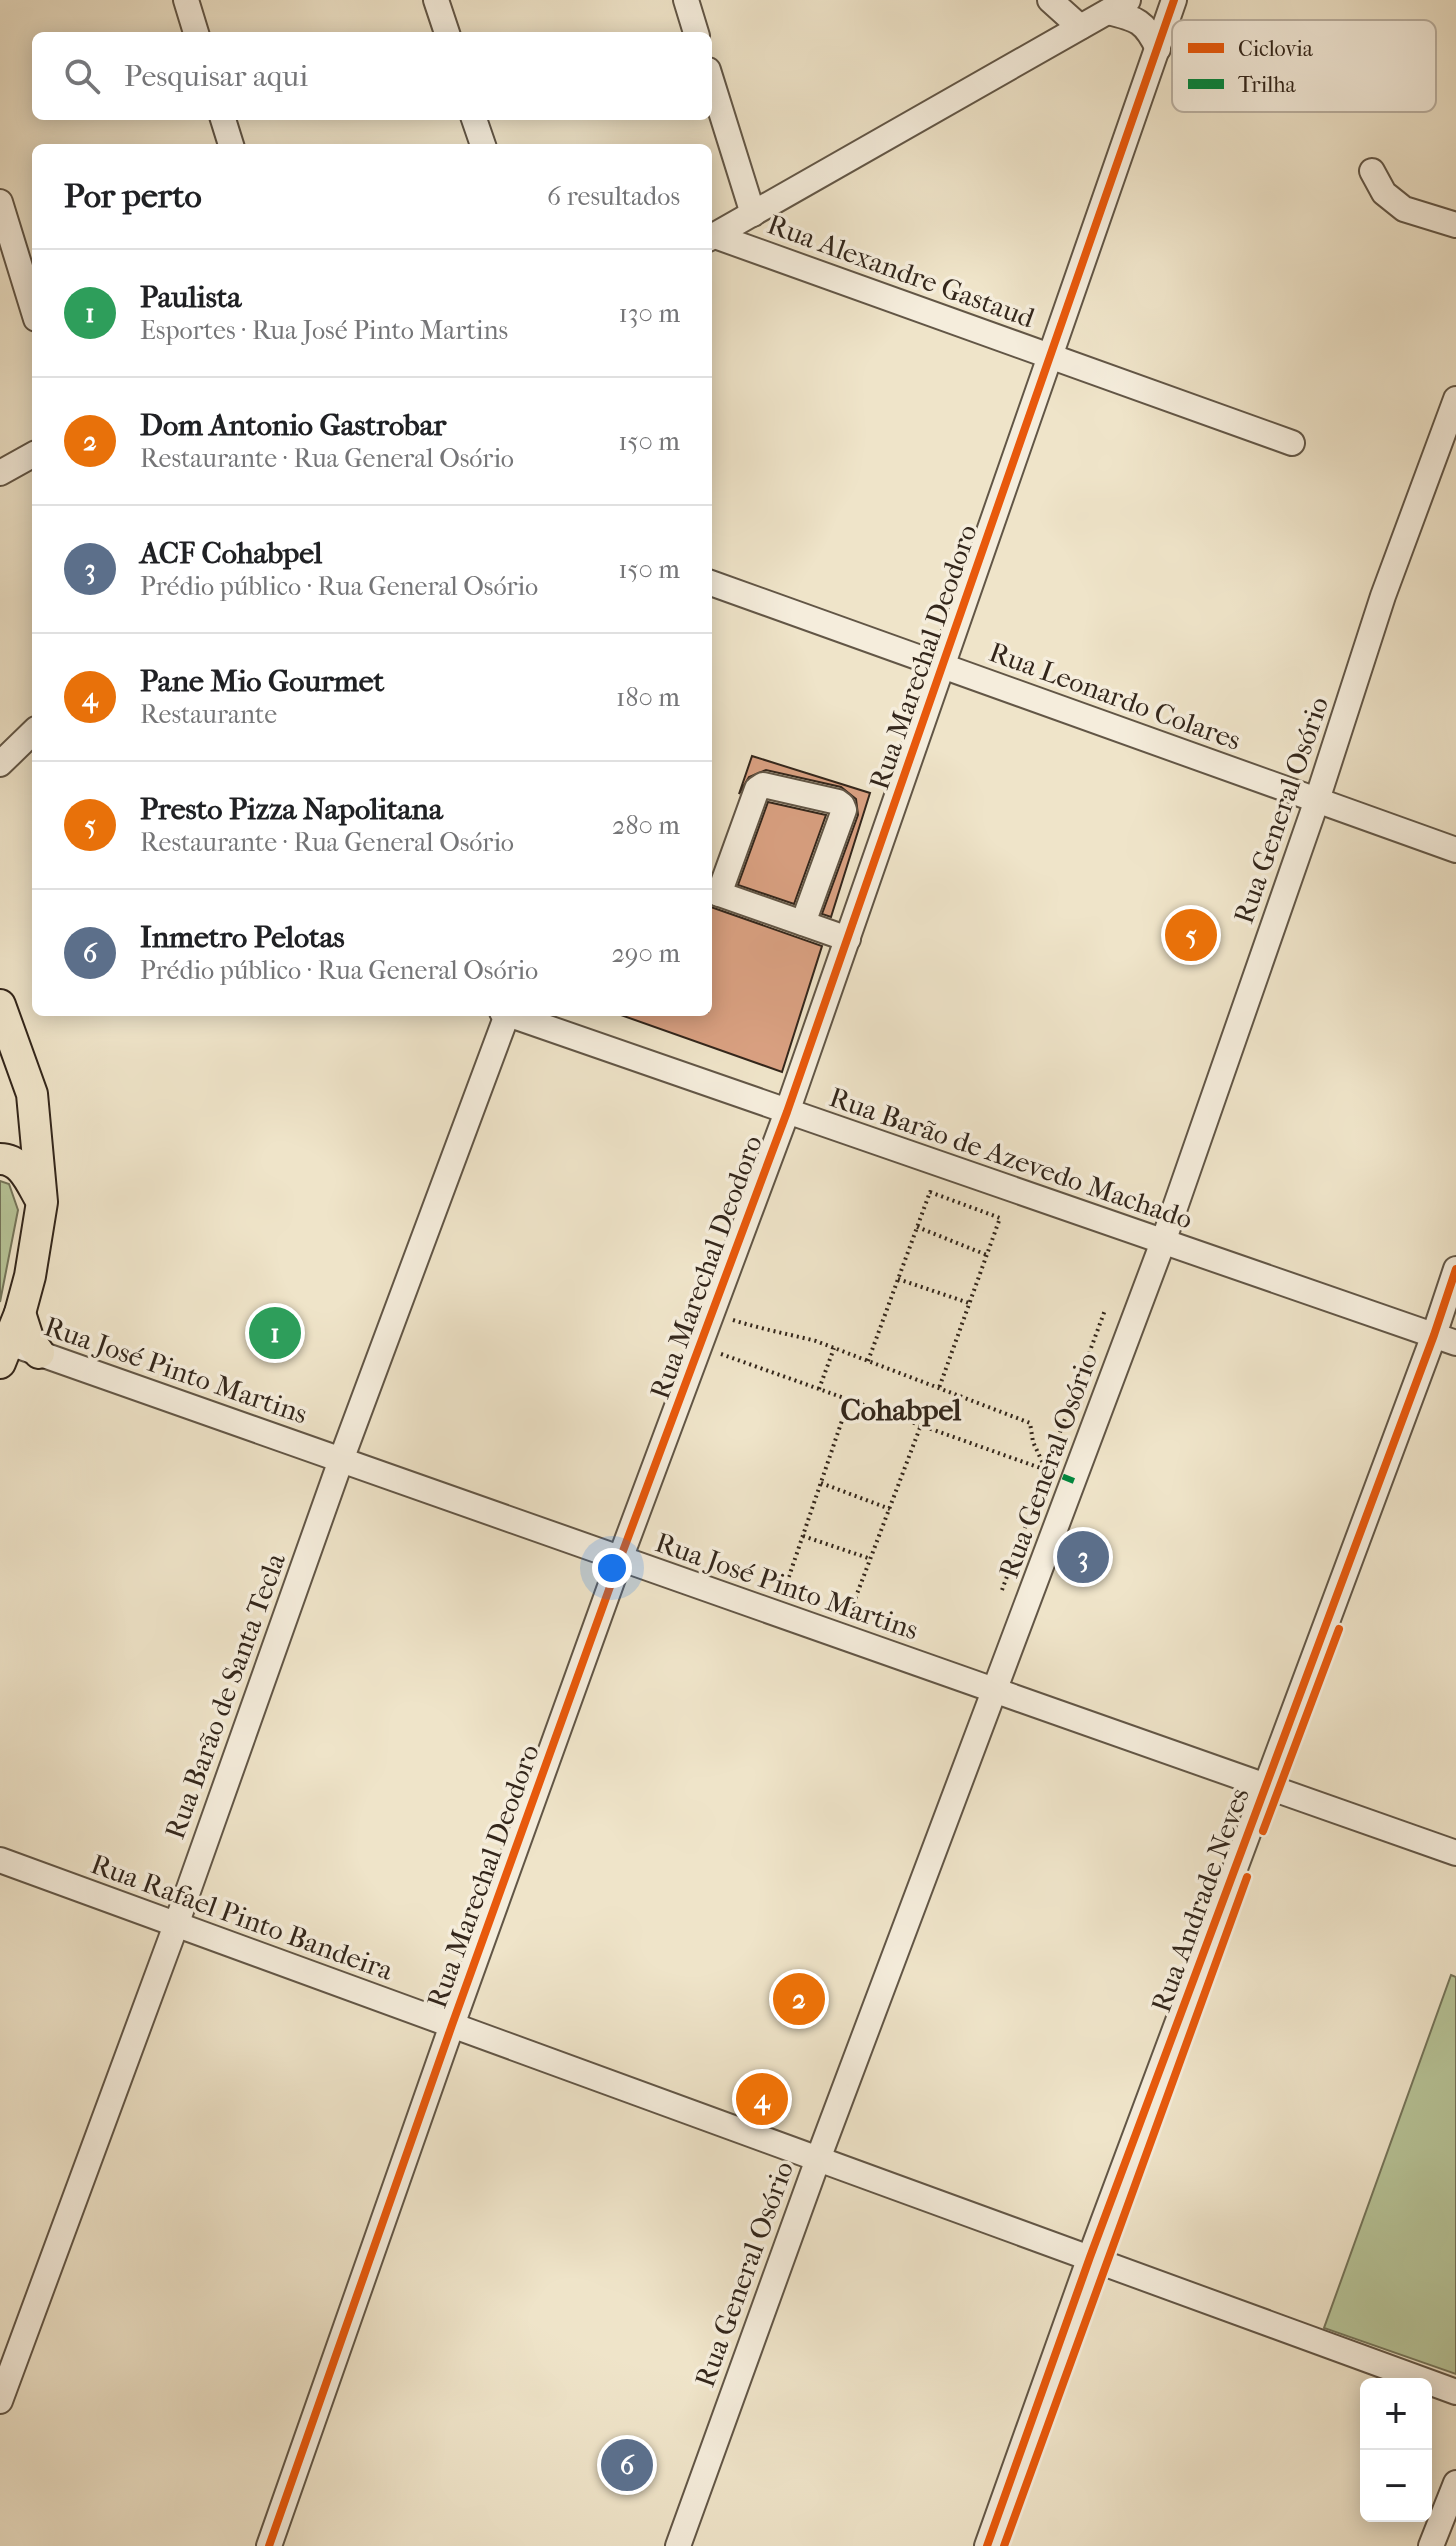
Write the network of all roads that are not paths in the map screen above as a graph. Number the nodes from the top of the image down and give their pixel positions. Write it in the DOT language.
graph roads {
  1 [pos="186,0"];
  2 [pos="436,0"];
  3 [pos="686,0"];
  4 [pos="1050,0"];
  5 [pos="1174,0"];
  6 [pos="1118,6"];
  7 [pos="1080,27"];
  8 [pos="196,32"];
  9 [pos="447,32"];
  10 [pos="696,32"];
  11 [pos="1158,49"];
  12 [pos="712,83"];
  13 [pos="223,120"];
  14 [pos="474,120"];
  15 [pos="231,144"];
  16 [pos="483,144"];
  17 [pos="1372,171"];
  18 [pos="0,202"];
  19 [pos="753,214"];
  20 [pos="1456,225"];
  21 [pos="712,237"];
  22 [pos="712,238"];
  23 [pos="32,306"];
  24 [pos="1051,357"];
  25 [pos="1456,399"];
  26 [pos="1292,443"];
  27 [pos="32,455"];
  28 [pos="0,473"];
  29 [pos="712,583"];
  30 [pos="944,666"];
  31 [pos="32,733"];
  32 [pos="0,764"];
  33 [pos="1317,800"];
  34 [pos="1456,850"];
  35 [pos="714,892"];
  36 [pos="803,923"];
  37 [pos="848,939"];
  38 [pos="0,1005"];
  39 [pos="505,1016"];
  40 [pos="515,1016"];
  41 [pos="787,1112"];
  42 [pos="0,1159"];
  43 [pos="42,1202"];
  44 [pos="1163,1242"];
  45 [pos="1456,1269"];
  46 [pos="8,1331"];
  47 [pos="1445,1339"];
  48 [pos="39,1353"];
  49 [pos="341,1460"];
  50 [pos="620,1559"];
  51 [pos="996,1691"];
  52 [pos="1266,1786"];
  53 [pos="1456,1853"];
  54 [pos="0,1860"];
  55 [pos="176,1925"];
  56 [pos="452,2025"];
  57 [pos="818,2159"];
  58 [pos="1090,2257"];
  59 [pos="1456,2392"];
  60 [pos="0,2401"];
  61 [pos="1456,2483"];
  62 [pos="269,2546"];
  63 [pos="678,2546"];
  64 [pos="987,2546"];
  65 [pos="1431,2546"];
  1 -- 8 [label="street"];
  2 -- 9 [label="street"];
  3 -- 10 [label="street"];
  4 -- 7 [label="street"];
  5 -- 11 [label="street, Rua Marechal Deodoro"];
  6 -- 7 [label="street"];
  6 -- 11 [label="street"];
  7 -- 19 [label="street"];
  11 -- 24 [label="street, Rua Marechal Deodoro"];
  12 -- 19 [label="street"];
  13 -- 15 [label="street"];
  14 -- 16 [label="street"];
  17 -- 20 [label="street"];
  18 -- 23 [label="street"];
  19 -- 21 [label="street"];
  22 -- 24 [label="street, Rua Alexandre Gastaud"];
  24 -- 26 [label="street, Rua Alexandre Gastaud"];
  24 -- 30 [label="street, Rua Marechal Deodoro"];
  25 -- 33 [label="street, Rua General Osório"];
  27 -- 28 [label="street"];
  29 -- 30 [label="street, Rua Leonardo Colares"];
  30 -- 33 [label="street, Rua Leonardo Colares"];
  30 -- 37 [label="street, Rua Marechal Deodoro"];
  31 -- 32 [label="street"];
  33 -- 34 [label="street, Rua Leonardo Colares"];
  33 -- 44 [label="street, Rua General Osório"];
  35 -- 36 [label="street"];
  35 -- 36 [label="street"];
  36 -- 37 [label="street"];
  37 -- 41 [label="street, Rua Marechal Deodoro"];
  38 -- 43 [label="main road"];
  39 -- 49 [label="street, Rua Barão de Santa Tecla"];
  40 -- 41 [label="street, Rua Barão de Azevedo Machado"];
  41 -- 44 [label="street, Rua Barão de Azevedo Machado"];
  41 -- 50 [label="street, Rua Marechal Deodoro"];
  42 -- 43 [label="main road"];
  43 -- 46 [label="main road"];
  44 -- 47 [label="street, Rua Barão de Azevedo Machado"];
  44 -- 51 [label="street, Rua General Osório"];
  45 -- 47 [label="street, Rua Andrade Neves"];
  46 -- 48 [label="main road"];
  47 -- 52 [label="street, Rua Andrade Neves"];
  48 -- 49 [label="street, Rua José Pinto Martins"];
  49 -- 50 [label="street, Rua José Pinto Martins"];
  49 -- 55 [label="street, Rua Barão de Santa Tecla"];
  50 -- 51 [label="street, Rua José Pinto Martins"];
  50 -- 56 [label="street, Rua Marechal Deodoro"];
  51 -- 52 [label="street, Rua José Pinto Martins"];
  51 -- 57 [label="street, Rua General Osório"];
  52 -- 53 [label="street, Rua José Pinto Martins"];
  52 -- 58 [label="street, Rua Andrade Neves"];
  54 -- 55 [label="street, Rua Rafael Pinto Bandeira"];
  55 -- 56 [label="street, Rua Rafael Pinto Bandeira"];
  55 -- 60 [label="street, Rua Barão de Santa Tecla"];
  56 -- 57 [label="street, Rua Rafael Pinto Bandeira"];
  56 -- 62 [label="street, Rua Marechal Deodoro"];
  57 -- 58 [label="street, Rua Rafael Pinto Bandeira"];
  57 -- 63 [label="street, Rua General Osório"];
  58 -- 59 [label="street, Rua Rafael Pinto Bandeira"];
  58 -- 64 [label="street, Rua Andrade Neves"];
  61 -- 65 [label="street"];
}
